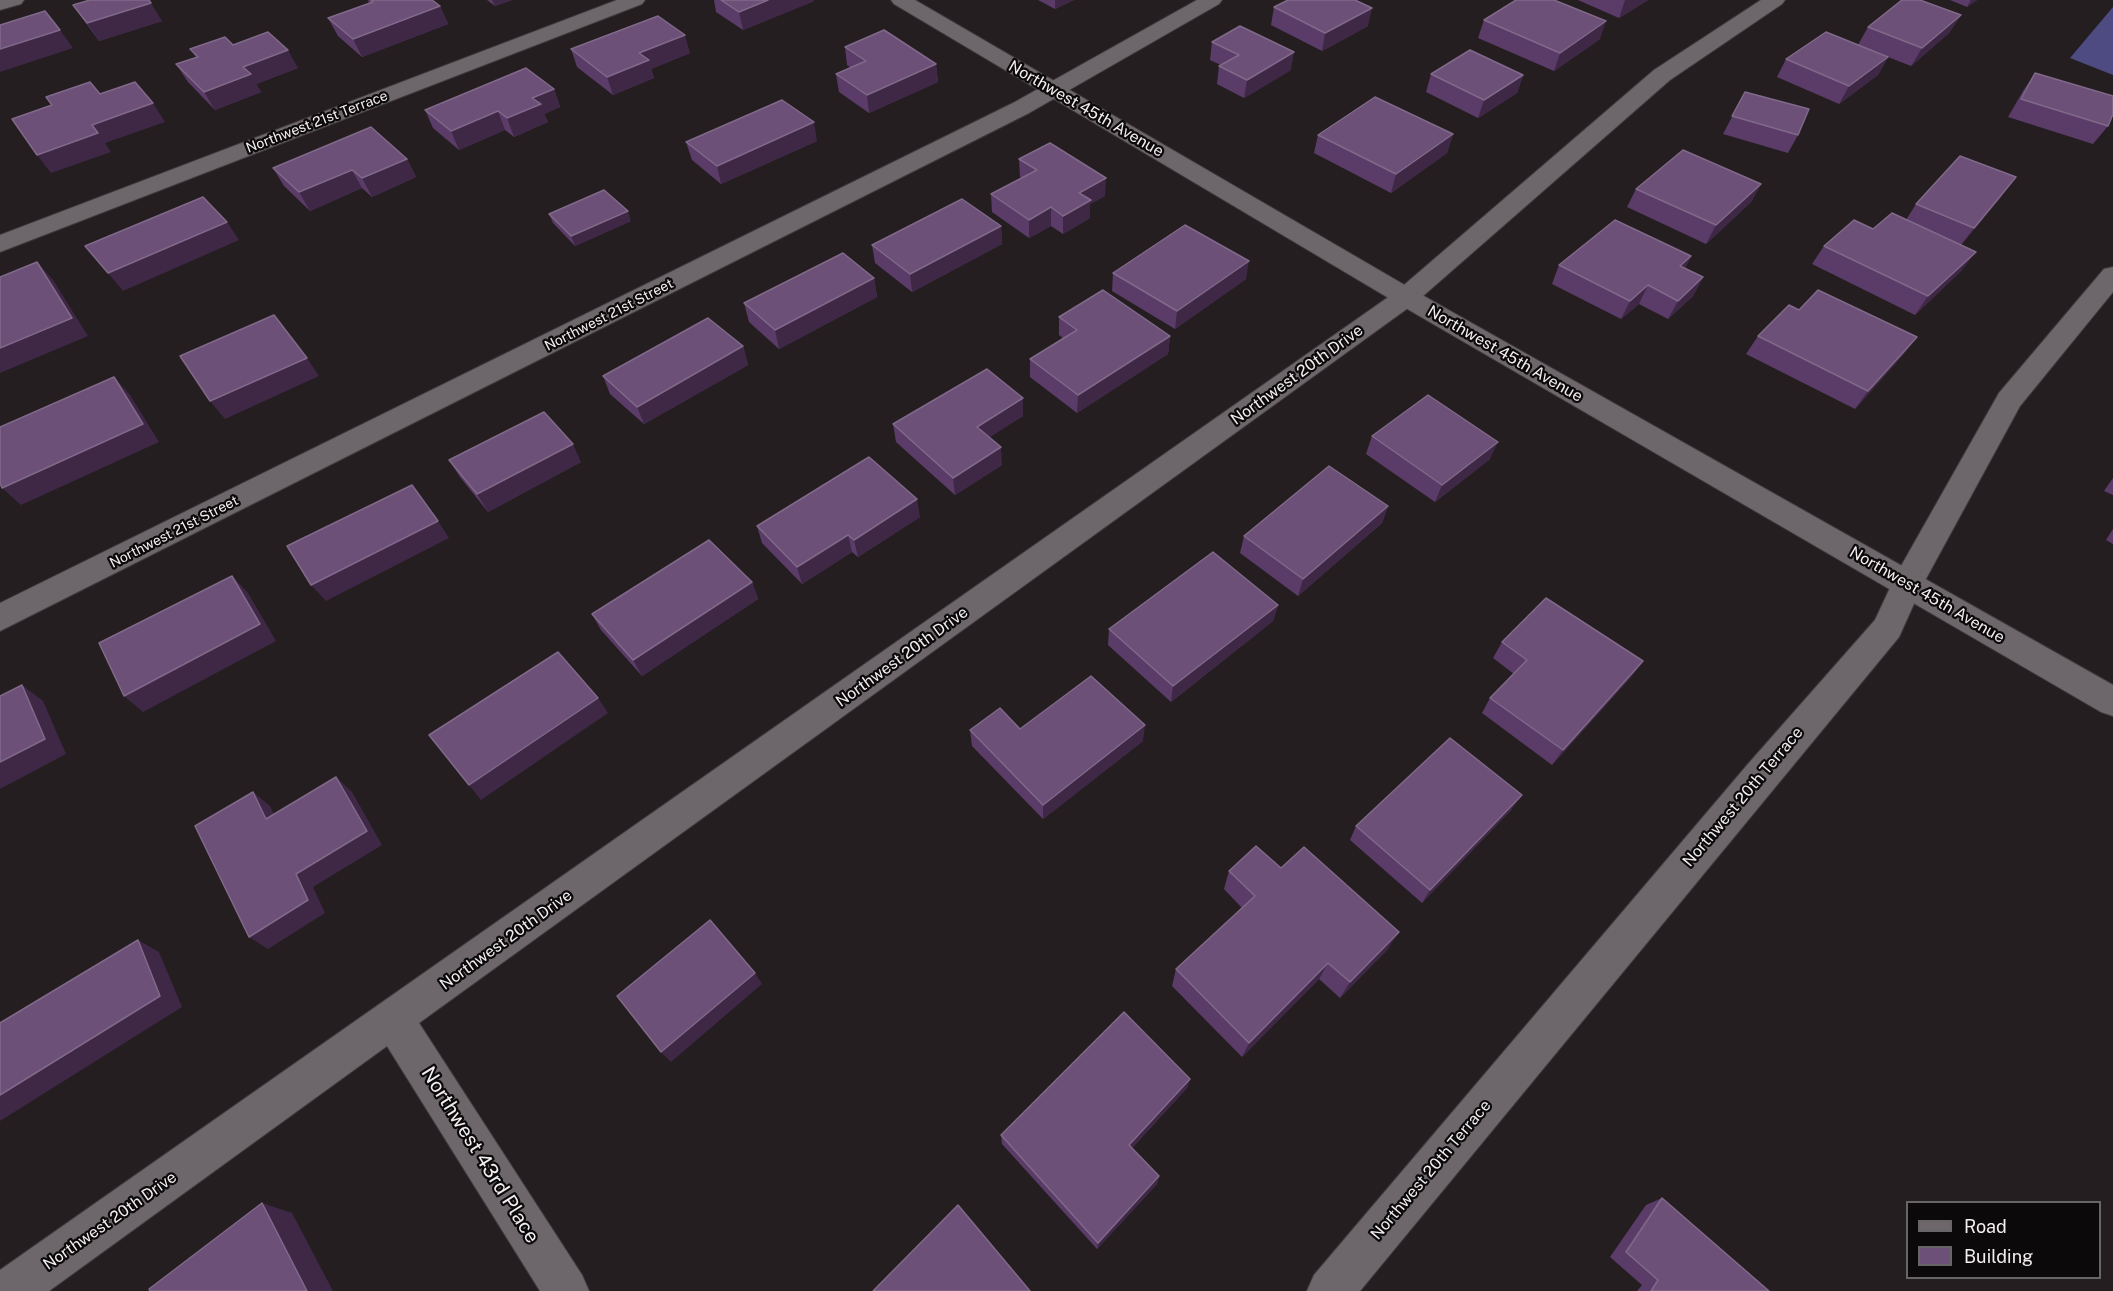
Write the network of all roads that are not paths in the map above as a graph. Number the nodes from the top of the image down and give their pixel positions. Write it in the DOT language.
graph roads {
  1 [pos="14,0"];
  2 [pos="635,0"];
  3 [pos="901,0"];
  4 [pos="1212,0"];
  5 [pos="1775,0"];
  6 [pos="0,4"];
  7 [pos="1055,90"];
  8 [pos="0,244"];
  9 [pos="2113,275"];
  10 [pos="1406,297"];
  11 [pos="1907,584"];
  12 [pos="0,618"];
  13 [pos="2113,702"];
  14 [pos="394,1020"];
  15 [pos="10,1291"];
  16 [pos="566,1291"];
  17 [pos="1330,1291"];
  1 -- 6 [label="street"];
  2 -- 8 [label="street, Northwest 21st Terrace"];
  3 -- 7 [label="street, Northwest 45th Avenue"];
  4 -- 7 [label="street, Northwest 21st Street"];
  5 -- 10 [label="street, Northwest 20th Drive"];
  7 -- 10 [label="street, Northwest 45th Avenue"];
  7 -- 12 [label="street, Northwest 21st Street"];
  9 -- 11 [label="street, Northwest 20th Terrace"];
  10 -- 11 [label="street, Northwest 45th Avenue"];
  10 -- 14 [label="street, Northwest 20th Drive"];
  11 -- 13 [label="street, Northwest 45th Avenue"];
  11 -- 17 [label="street, Northwest 20th Terrace"];
  14 -- 15 [label="street, Northwest 20th Drive"];
  14 -- 16 [label="street, Northwest 43rd Place"];
}
